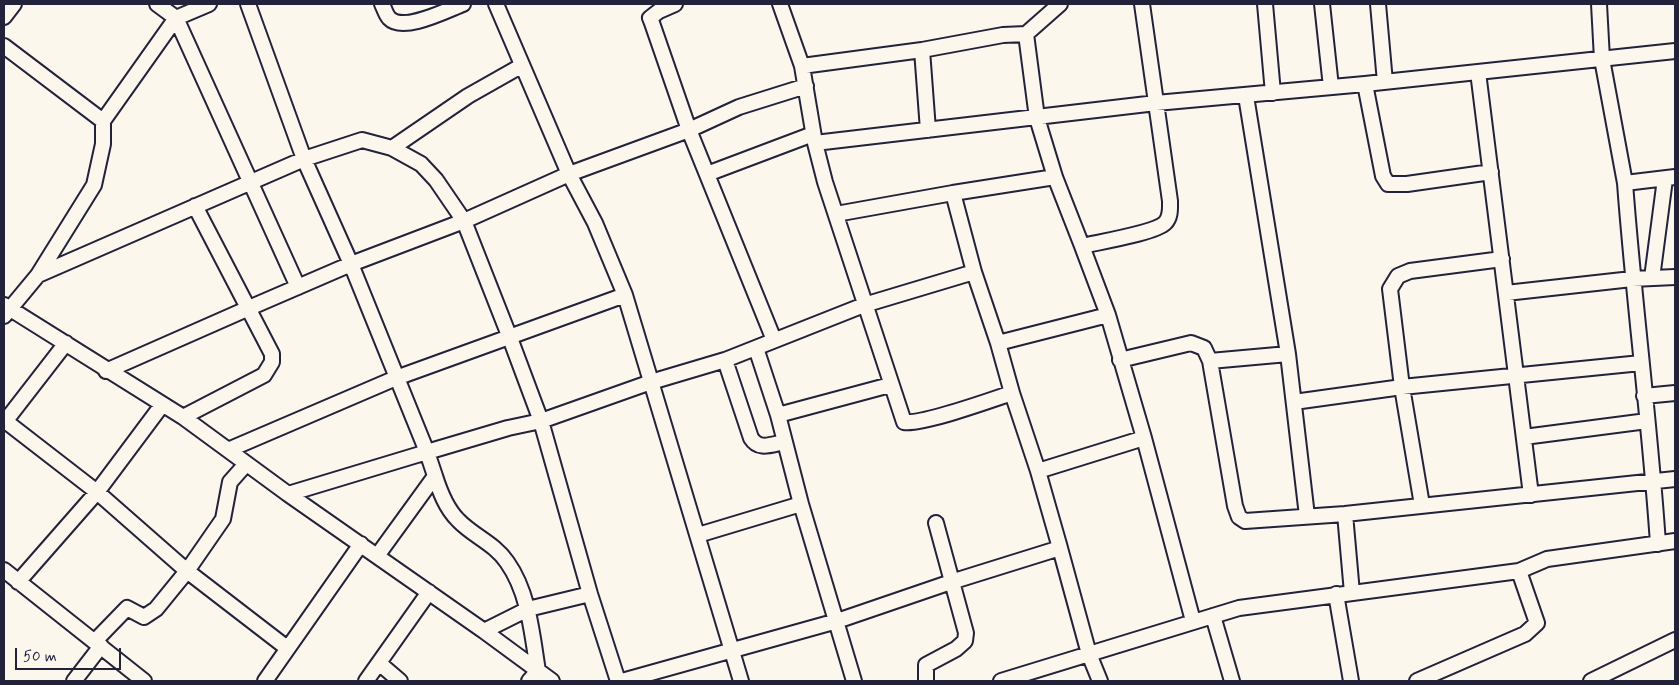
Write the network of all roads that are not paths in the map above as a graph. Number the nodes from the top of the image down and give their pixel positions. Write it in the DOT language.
graph roads {
  1 [pos="14,4"];
  2 [pos="157,4"];
  3 [pos="208,4"];
  4 [pos="248,4"];
  5 [pos="382,4"];
  6 [pos="463,4"];
  7 [pos="496,4"];
  8 [pos="675,4"];
  9 [pos="780,4"];
  10 [pos="1060,4"];
  11 [pos="1142,4"];
  12 [pos="1264,4"];
  13 [pos="1322,4"];
  14 [pos="1378,4"];
  15 [pos="1599,4"];
  16 [pos="4,18"];
  17 [pos="176,18"];
  18 [pos="1026,34"];
  19 [pos="4,46"];
  20 [pos="922,50"];
  21 [pos="1675,51"];
  22 [pos="1602,59"];
  23 [pos="521,66"];
  24 [pos="802,66"];
  25 [pos="1478,72"];
  26 [pos="1385,82"];
  27 [pos="1365,84"];
  28 [pos="806,86"];
  29 [pos="1331,87"];
  30 [pos="1273,93"];
  31 [pos="1246,96"];
  32 [pos="1156,103"];
  33 [pos="1037,118"];
  34 [pos="103,122"];
  35 [pos="689,130"];
  36 [pos="928,130"];
  37 [pos="814,138"];
  38 [pos="392,148"];
  39 [pos="304,159"];
  40 [pos="1491,172"];
  41 [pos="569,174"];
  42 [pos="706,174"];
  43 [pos="1055,177"];
  44 [pos="1670,178"];
  45 [pos="252,181"];
  46 [pos="1625,183"];
  47 [pos="953,193"];
  48 [pos="195,206"];
  49 [pos="836,214"];
  50 [pos="464,221"];
  51 [pos="1082,246"];
  52 [pos="1502,259"];
  53 [pos="351,264"];
  54 [pos="974,272"];
  55 [pos="38,275"];
  56 [pos="1675,277"];
  57 [pos="1652,278"];
  58 [pos="1632,279"];
  59 [pos="298,287"];
  60 [pos="1506,293"];
  61 [pos="625,295"];
  62 [pos="864,305"];
  63 [pos="249,308"];
  64 [pos="6,310"];
  65 [pos="1108,316"];
  66 [pos="510,338"];
  67 [pos="774,340"];
  68 [pos="66,343"];
  69 [pos="998,343"];
  70 [pos="756,348"];
  71 [pos="1288,354"];
  72 [pos="725,360"];
  73 [pos="1120,360"];
  74 [pos="1210,361"];
  75 [pos="1641,362"];
  76 [pos="106,371"];
  77 [pos="1516,375"];
  78 [pos="396,378"];
  79 [pos="651,382"];
  80 [pos="890,385"];
  81 [pos="1402,387"];
  82 [pos="1012,393"];
  83 [pos="1675,393"];
  84 [pos="1644,396"];
  85 [pos="1294,402"];
  86 [pos="162,405"];
  87 [pos="778,415"];
  88 [pos="183,417"];
  89 [pos="4,421"];
  90 [pos="541,421"];
  91 [pos="1647,421"];
  92 [pos="1524,437"];
  93 [pos="1144,438"];
  94 [pos="785,442"];
  95 [pos="228,450"];
  96 [pos="427,452"];
  97 [pos="246,464"];
  98 [pos="1038,471"];
  99 [pos="435,476"];
  100 [pos="1675,479"];
  101 [pos="1654,482"];
  102 [pos="97,492"];
  103 [pos="288,494"];
  104 [pos="1531,495"];
  105 [pos="800,504"];
  106 [pos="1422,505"];
  107 [pos="1345,514"];
  108 [pos="1307,516"];
  109 [pos="936,524"];
  110 [pos="698,535"];
  111 [pos="1675,541"];
  112 [pos="361,544"];
  113 [pos="1658,544"];
  114 [pos="1060,548"];
  115 [pos="377,556"];
  116 [pos="187,571"];
  117 [pos="1519,571"];
  118 [pos="9,577"];
  119 [pos="951,582"];
  120 [pos="430,592"];
  121 [pos="1352,593"];
  122 [pos="590,594"];
  123 [pos="1336,594"];
  124 [pos="528,608"];
  125 [pos="1213,616"];
  126 [pos="837,621"];
  127 [pos="1193,621"];
  128 [pos="484,631"];
  129 [pos="1675,640"];
  130 [pos="98,643"];
  131 [pos="287,648"];
  132 [pos="731,650"];
  133 [pos="1089,654"];
  134 [pos="379,663"];
  135 [pos="534,676"];
  136 [pos="74,681"];
  137 [pos="144,681"];
  138 [pos="265,681"];
  139 [pos="366,681"];
  140 [pos="400,681"];
  141 [pos="552,681"];
  142 [pos="618,681"];
  143 [pos="622,681"];
  144 [pos="740,681"];
  145 [pos="854,681"];
  146 [pos="926,681"];
  147 [pos="1001,681"];
  148 [pos="1100,681"];
  149 [pos="1232,681"];
  150 [pos="1351,681"];
  151 [pos="1417,681"];
  152 [pos="1591,681"];
  1 -- 16 [label="street"];
  2 -- 17 [label="street"];
  3 -- 17 [label="street"];
  4 -- 39 [label="street"];
  5 -- 6 [label="street"];
  7 -- 23 [label="street"];
  8 -- 35 [label="street"];
  9 -- 24 [label="street"];
  10 -- 18 [label="street"];
  11 -- 32 [label="street"];
  12 -- 30 [label="street"];
  13 -- 29 [label="street"];
  14 -- 26 [label="street"];
  15 -- 22 [label="street"];
  17 -- 34 [label="street"];
  17 -- 45 [label="street"];
  18 -- 20 [label="street"];
  18 -- 33 [label="street"];
  19 -- 34 [label="street"];
  20 -- 24 [label="street"];
  20 -- 36 [label="street"];
  21 -- 22 [label="street"];
  22 -- 25 [label="street"];
  22 -- 46 [label="street"];
  23 -- 38 [label="street"];
  23 -- 41 [label="street"];
  24 -- 28 [label="street"];
  25 -- 26 [label="street"];
  25 -- 40 [label="street"];
  26 -- 27 [label="street"];
  27 -- 29 [label="street"];
  27 -- 40 [label="street"];
  28 -- 35 [label="street"];
  28 -- 37 [label="street"];
  29 -- 30 [label="street"];
  30 -- 31 [label="street"];
  31 -- 32 [label="street"];
  31 -- 71 [label="street"];
  32 -- 33 [label="street"];
  32 -- 51 [label="street"];
  33 -- 36 [label="street"];
  33 -- 43 [label="street"];
  34 -- 55 [label="street"];
  35 -- 41 [label="street"];
  35 -- 42 [label="street"];
  36 -- 37 [label="street"];
  37 -- 42 [label="street"];
  37 -- 49 [label="street"];
  38 -- 39 [label="street"];
  38 -- 50 [label="street"];
  39 -- 45 [label="street"];
  39 -- 53 [label="street"];
  40 -- 52 [label="street"];
  41 -- 50 [label="street"];
  41 -- 61 [label="street"];
  42 -- 67 [label="street"];
  43 -- 47 [label="street"];
  43 -- 51 [label="street"];
  44 -- 46 [label="street"];
  44 -- 57 [label="street"];
  45 -- 48 [label="street"];
  45 -- 59 [label="street"];
  46 -- 58 [label="street"];
  47 -- 49 [label="street"];
  47 -- 54 [label="street"];
  48 -- 55 [label="street"];
  48 -- 63 [label="street"];
  49 -- 62 [label="street"];
  50 -- 53 [label="street"];
  50 -- 66 [label="street"];
  51 -- 65 [label="street"];
  52 -- 60 [label="street"];
  52 -- 81 [label="street"];
  53 -- 59 [label="street"];
  53 -- 78 [label="street"];
  54 -- 62 [label="street"];
  54 -- 69 [label="street"];
  55 -- 64 [label="street"];
  56 -- 57 [label="street"];
  57 -- 58 [label="street"];
  58 -- 60 [label="street"];
  58 -- 75 [label="street"];
  59 -- 63 [label="street"];
  60 -- 77 [label="street"];
  61 -- 66 [label="street"];
  61 -- 79 [label="street"];
  62 -- 67 [label="street"];
  62 -- 80 [label="street"];
  63 -- 76 [label="street"];
  63 -- 88 [label="street"];
  64 -- 68 [label="street"];
  65 -- 69 [label="street"];
  65 -- 73 [label="street"];
  66 -- 78 [label="street"];
  66 -- 90 [label="street"];
  67 -- 70 [label="street"];
  68 -- 76 [label="street"];
  68 -- 89 [label="street"];
  69 -- 82 [label="street"];
  70 -- 72 [label="street"];
  70 -- 87 [label="street"];
  71 -- 74 [label="street"];
  71 -- 85 [label="street"];
  72 -- 79 [label="street"];
  72 -- 94 [label="street"];
  73 -- 74 [label="street"];
  73 -- 93 [label="street"];
  74 -- 108 [label="street"];
  75 -- 77 [label="street"];
  75 -- 84 [label="street"];
  76 -- 86 [label="street"];
  77 -- 81 [label="street"];
  77 -- 92 [label="street"];
  78 -- 95 [label="street"];
  78 -- 96 [label="street"];
  79 -- 90 [label="street"];
  79 -- 110 [label="street"];
  80 -- 82 [label="street"];
  80 -- 87 [label="street"];
  81 -- 85 [label="street"];
  81 -- 106 [label="street"];
  82 -- 98 [label="street"];
  83 -- 84 [label="street"];
  84 -- 91 [label="street"];
  85 -- 108 [label="street"];
  86 -- 88 [label="street"];
  86 -- 102 [label="street"];
  87 -- 94 [label="street"];
  88 -- 95 [label="street"];
  89 -- 102 [label="street"];
  90 -- 96 [label="street"];
  90 -- 122 [label="street"];
  91 -- 92 [label="street"];
  91 -- 101 [label="street"];
  92 -- 104 [label="street"];
  93 -- 98 [label="street"];
  93 -- 127 [label="street"];
  94 -- 105 [label="street"];
  95 -- 97 [label="street"];
  96 -- 99 [label="street"];
  96 -- 103 [label="street"];
  97 -- 103 [label="street"];
  97 -- 116 [label="street"];
  98 -- 114 [label="street"];
  99 -- 115 [label="street"];
  99 -- 124 [label="street"];
  100 -- 101 [label="street"];
  101 -- 104 [label="street"];
  101 -- 113 [label="street"];
  102 -- 116 [label="street"];
  102 -- 118 [label="street"];
  103 -- 112 [label="street"];
  104 -- 106 [label="street"];
  105 -- 110 [label="street"];
  105 -- 126 [label="street"];
  106 -- 107 [label="street"];
  107 -- 108 [label="street"];
  107 -- 121 [label="street"];
  109 -- 119 [label="street"];
  110 -- 132 [label="street"];
  111 -- 113 [label="street"];
  112 -- 115 [label="street"];
  112 -- 131 [label="street"];
  113 -- 117 [label="street"];
  114 -- 119 [label="street"];
  114 -- 133 [label="street"];
  115 -- 120 [label="street"];
  116 -- 130 [label="street"];
  116 -- 131 [label="street"];
  117 -- 121 [label="street"];
  117 -- 151 [label="street"];
  118 -- 130 [label="street"];
  119 -- 126 [label="street"];
  119 -- 146 [label="street"];
  120 -- 128 [label="street"];
  120 -- 134 [label="street"];
  121 -- 123 [label="street"];
  122 -- 124 [label="street"];
  122 -- 142 [label="street"];
  123 -- 125 [label="street"];
  123 -- 150 [label="street"];
  124 -- 128 [label="street"];
  124 -- 135 [label="street"];
  125 -- 127 [label="street"];
  125 -- 149 [label="street"];
  126 -- 132 [label="street"];
  126 -- 145 [label="street"];
  127 -- 133 [label="street"];
  128 -- 135 [label="street"];
  129 -- 152 [label="street"];
  130 -- 136 [label="street"];
  130 -- 137 [label="street"];
  131 -- 138 [label="street"];
  132 -- 143 [label="street"];
  132 -- 144 [label="street"];
  133 -- 147 [label="street"];
  133 -- 148 [label="street"];
  134 -- 139 [label="street"];
  134 -- 140 [label="street"];
  135 -- 141 [label="street"];
}
